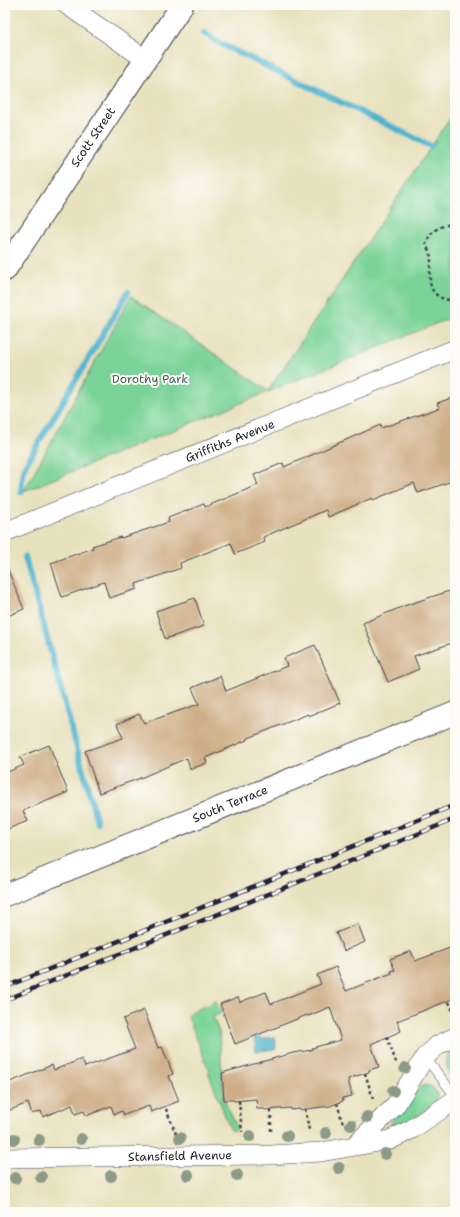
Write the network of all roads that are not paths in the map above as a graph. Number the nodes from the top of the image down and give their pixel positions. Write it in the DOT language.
graph roads {
  1 [pos="67,5"];
  2 [pos="182,5"];
  3 [pos="145,59"];
  4 [pos="5,270"];
  5 [pos="455,349"];
  6 [pos="5,532"];
  7 [pos="455,713"];
  8 [pos="5,895"];
  9 [pos="455,1037"];
  10 [pos="425,1057"];
  11 [pos="455,1096"];
  12 [pos="455,1100"];
  13 [pos="355,1145"];
  14 [pos="5,1158"];
  1 -- 3 [label="street"];
  2 -- 3 [label="street, Scott Street"];
  3 -- 4 [label="street, Scott Street"];
  5 -- 6 [label="street, Griffiths Avenue"];
  7 -- 8 [label="street, South Terrace"];
  9 -- 10 [label="street"];
  10 -- 11 [label="lane"];
  10 -- 13 [label="street"];
  12 -- 13 [label="street, Stansfield Avenue"];
  13 -- 14 [label="street, Stansfield Avenue"];
}
